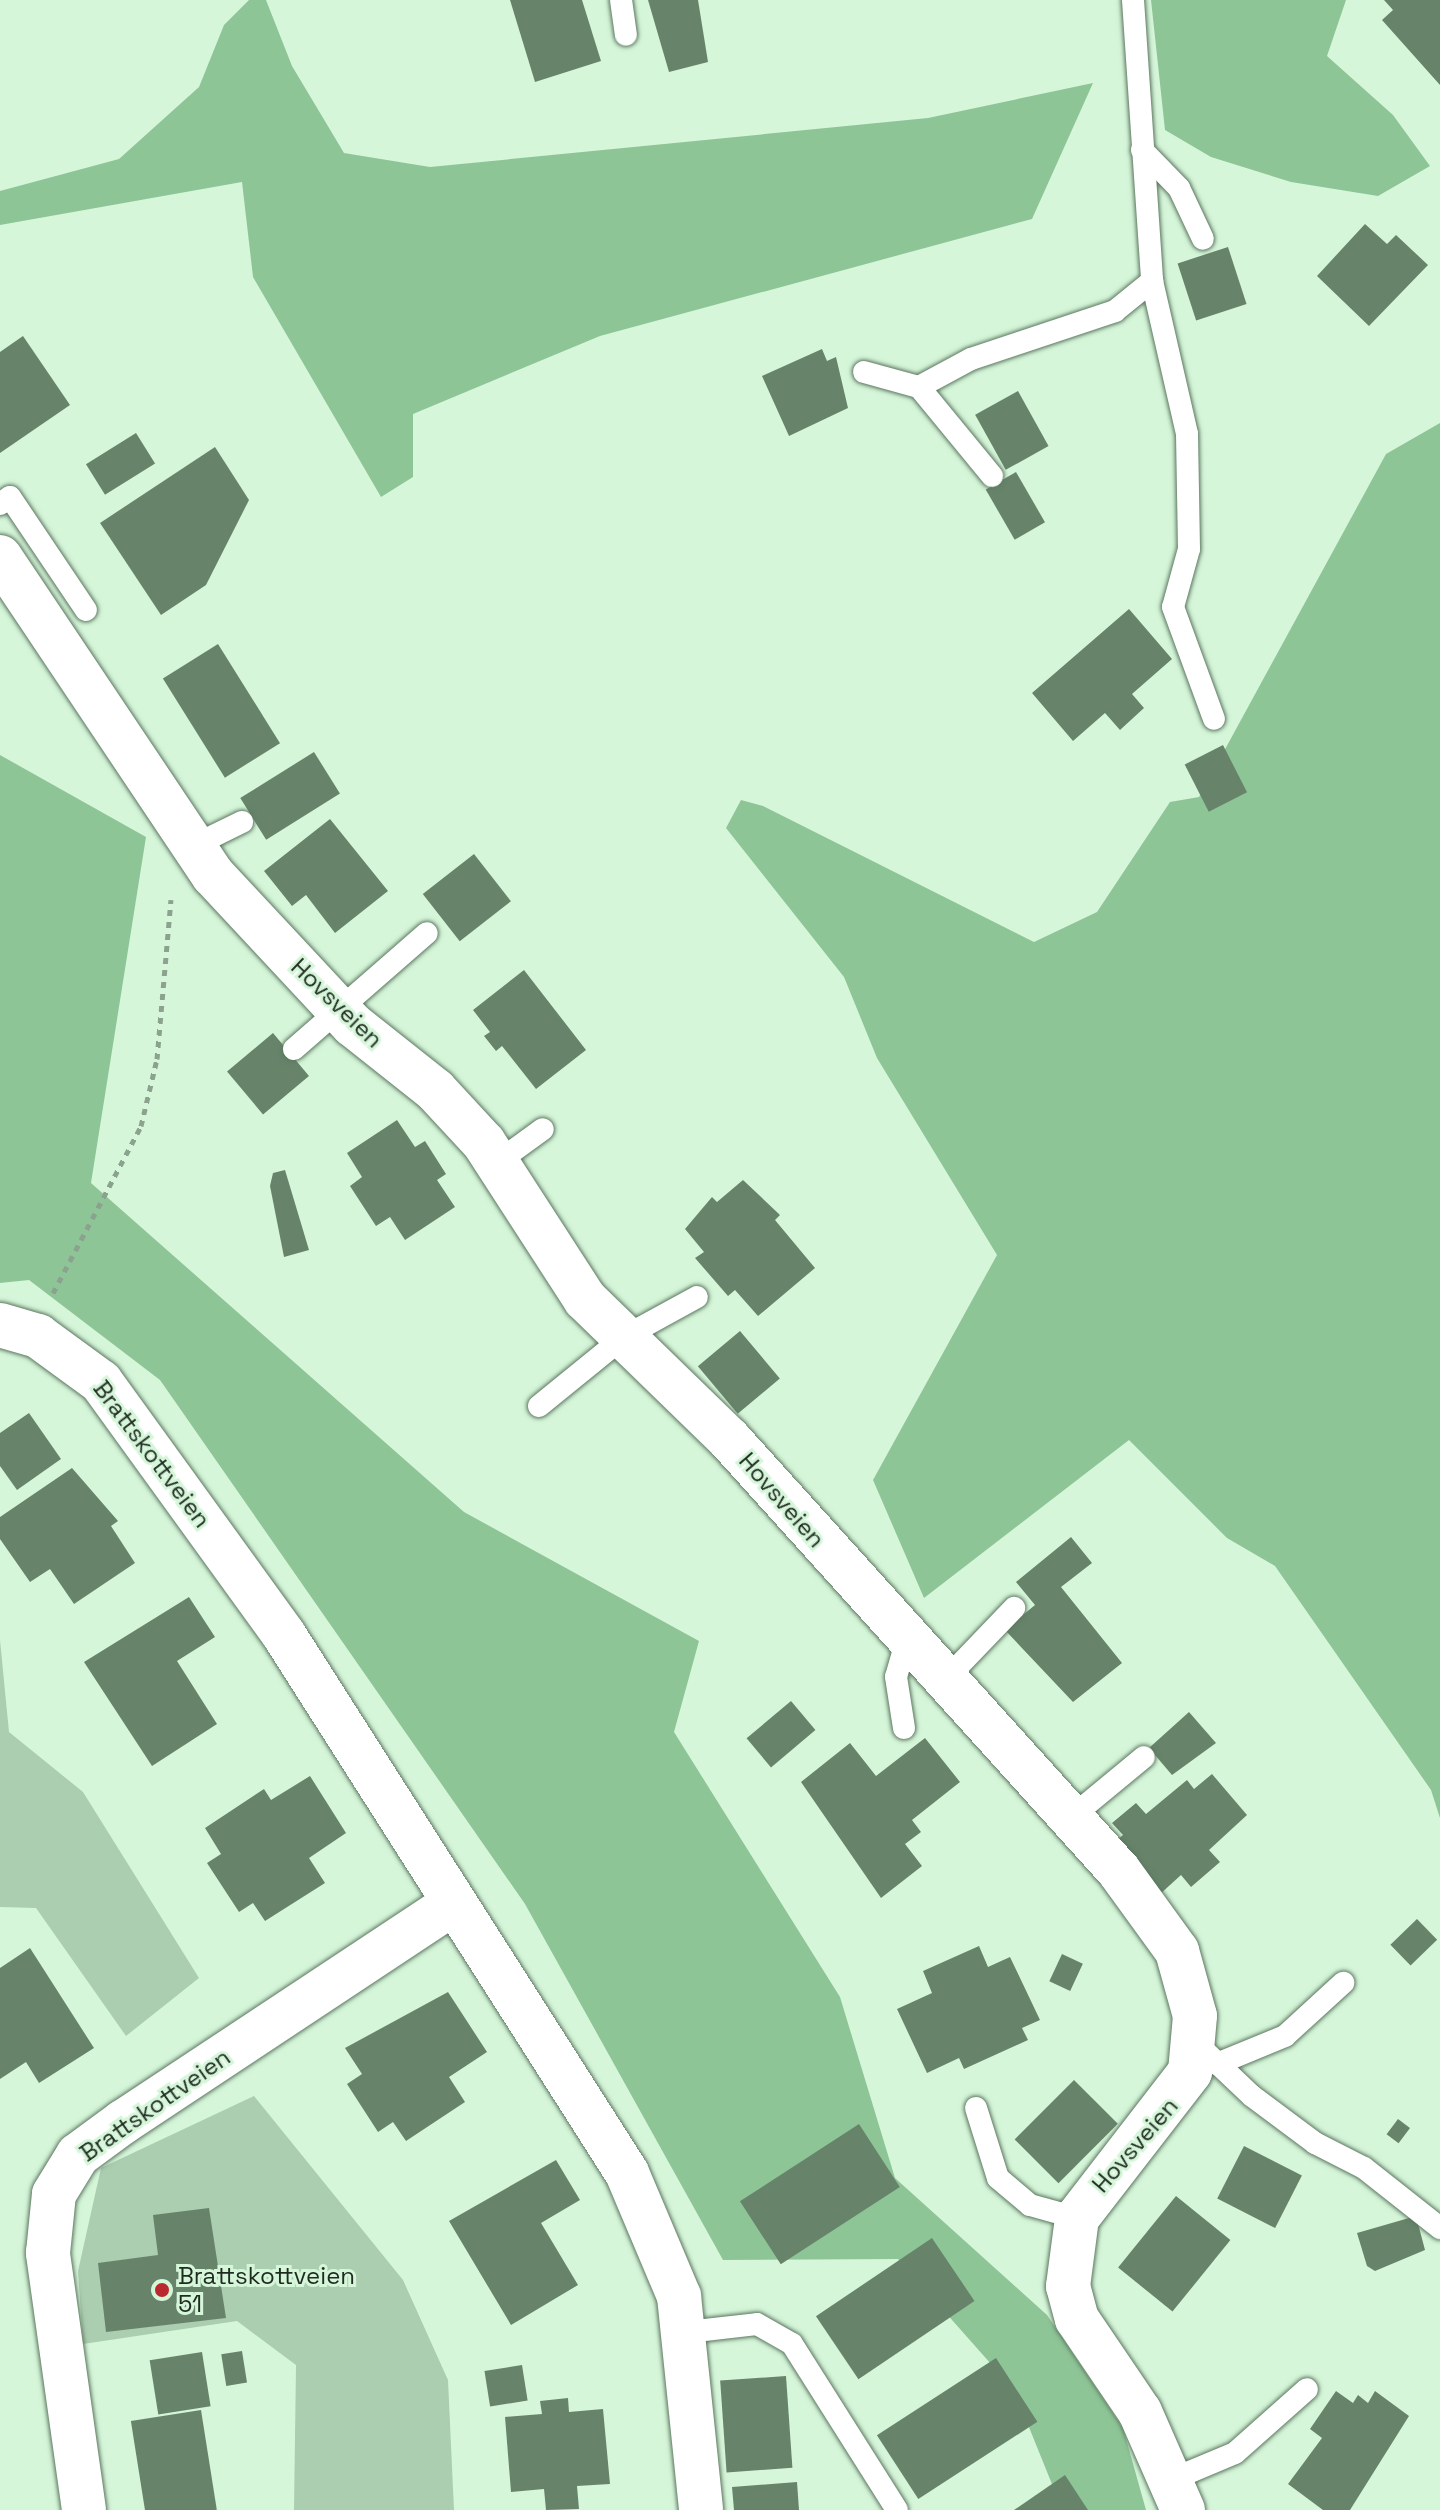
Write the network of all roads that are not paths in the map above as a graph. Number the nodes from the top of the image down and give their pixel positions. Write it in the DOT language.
graph roads {
  1 [pos="621,0"];
  2 [pos="1133,0"];
  3 [pos="626,35"];
  4 [pos="1142,150"];
  5 [pos="1203,239"];
  6 [pos="1152,281"];
  7 [pos="864,372"];
  8 [pos="919,387"];
  9 [pos="992,476"];
  10 [pos="0,504"];
  11 [pos="0,557"];
  12 [pos="86,610"];
  13 [pos="1214,719"];
  14 [pos="242,822"];
  15 [pos="181,833"];
  16 [pos="427,933"];
  17 [pos="335,1006"];
  18 [pos="294,1049"];
  19 [pos="543,1129"];
  20 [pos="499,1161"];
  21 [pos="697,1297"];
  22 [pos="19,1330"];
  23 [pos="624,1337"];
  24 [pos="539,1406"];
  25 [pos="1014,1608"];
  26 [pos="906,1642"];
  27 [pos="945,1680"];
  28 [pos="904,1728"];
  29 [pos="1144,1757"];
  30 [pos="1069,1819"];
  31 [pos="454,1903"];
  32 [pos="1343,1983"];
  33 [pos="1206,2053"];
  34 [pos="976,2108"];
  35 [pos="1077,2218"];
  36 [pos="1440,2228"];
  37 [pos="687,2332"];
  38 [pos="1307,2389"];
  39 [pos="1178,2494"];
  40 [pos="84,2510"];
  41 [pos="701,2510"];
  42 [pos="897,2510"];
  1 -- 3 [label="lane"];
  2 -- 4 [label="lane"];
  4 -- 5 [label="lane"];
  4 -- 6 [label="lane"];
  6 -- 8 [label="lane"];
  6 -- 13 [label="lane"];
  7 -- 8 [label="lane"];
  8 -- 9 [label="lane"];
  10 -- 12 [label="lane"];
  11 -- 15 [label="street, Hovsveien"];
  14 -- 15 [label="lane"];
  15 -- 17 [label="street, Hovsveien"];
  16 -- 17 [label="lane"];
  17 -- 18 [label="lane"];
  17 -- 20 [label="street, Hovsveien"];
  19 -- 20 [label="lane"];
  20 -- 23 [label="street, Hovsveien"];
  21 -- 23 [label="lane"];
  22 -- 31 [label="street, Brattskottveien"];
  23 -- 24 [label="lane"];
  23 -- 26 [label="street, Hovsveien"];
  25 -- 27 [label="lane"];
  26 -- 27 [label="street, Hovsveien"];
  26 -- 28 [label="lane"];
  27 -- 30 [label="street, Hovsveien"];
  29 -- 30 [label="lane"];
  30 -- 33 [label="street, Hovsveien"];
  31 -- 37 [label="street, Brattskottveien"];
  31 -- 40 [label="street, Brattskottveien"];
  32 -- 33 [label="lane"];
  33 -- 35 [label="street, Hovsveien"];
  33 -- 36 [label="lane"];
  34 -- 35 [label="lane"];
  35 -- 39 [label="street, Hovsveien"];
  37 -- 41 [label="street, Brattskottveien"];
  37 -- 42 [label="lane"];
  38 -- 39 [label="lane"];
}
